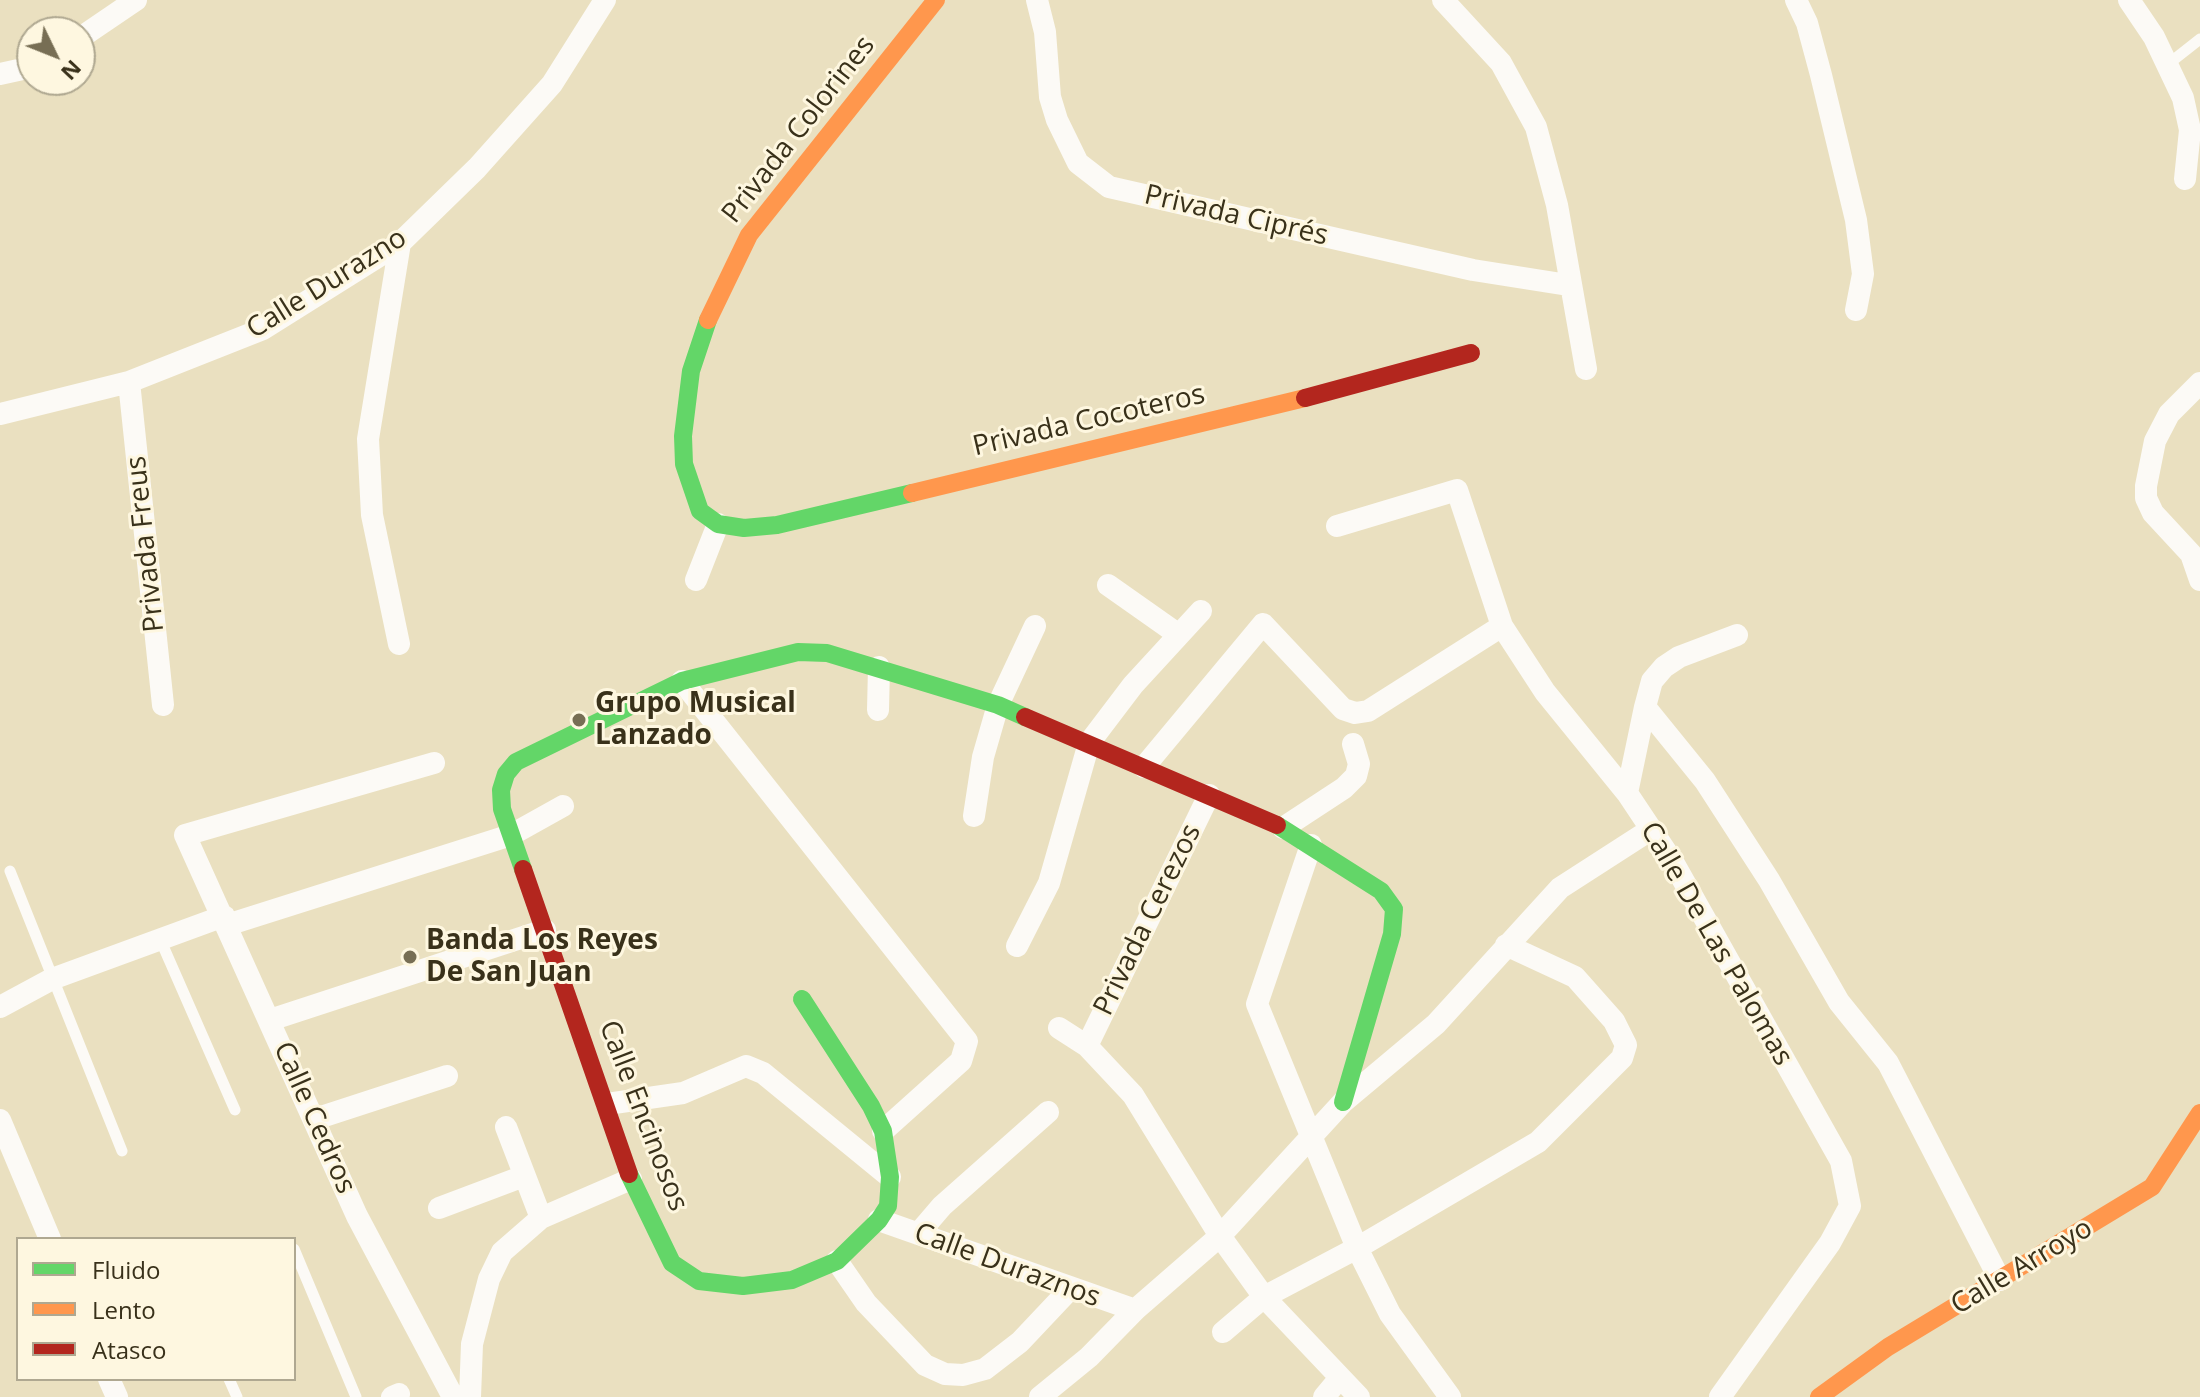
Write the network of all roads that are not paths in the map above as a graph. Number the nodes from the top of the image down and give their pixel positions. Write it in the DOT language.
graph roads {
  1 [pos="136,0"];
  2 [pos="605,0"];
  3 [pos="936,0"];
  4 [pos="1037,0"];
  5 [pos="1443,0"];
  6 [pos="1796,0"];
  7 [pos="2129,0"];
  8 [pos="96,27"];
  9 [pos="2200,39"];
  10 [pos="2167,65"];
  11 [pos="2185,179"];
  12 [pos="400,243"];
  13 [pos="1568,285"];
  14 [pos="1856,310"];
  15 [pos="1471,353"];
  16 [pos="1586,369"];
  17 [pos="129,382"];
  18 [pos="2200,383"];
  19 [pos="0,414"];
  20 [pos="718,524"];
  21 [pos="1337,526"];
  22 [pos="696,580"];
  23 [pos="2200,580"];
  24 [pos="1108,585"];
  25 [pos="1201,611"];
  26 [pos="1035,626"];
  27 [pos="1502,626"];
  28 [pos="1179,635"];
  29 [pos="1737,635"];
  30 [pos="399,644"];
  31 [pos="879,667"];
  32 [pos="682,681"];
  33 [pos="163,705"];
  34 [pos="998,705"];
  35 [pos="1645,707"];
  36 [pos="878,710"];
  37 [pos="1089,743"];
  38 [pos="1353,744"];
  39 [pos="434,763"];
  40 [pos="1144,767"];
  41 [pos="1627,793"];
  42 [pos="1209,795"];
  43 [pos="563,806"];
  44 [pos="974,816"];
  45 [pos="1283,828"];
  46 [pos="1650,830"];
  47 [pos="511,835"];
  48 [pos="1311,845"];
  49 [pos="10,871"];
  50 [pos="225,921"];
  51 [pos="545,930"];
  52 [pos="160,939"];
  53 [pos="1506,945"];
  54 [pos="1017,946"];
  55 [pos="52,979"];
  56 [pos="802,999"];
  57 [pos="0,1007"];
  58 [pos="270,1020"];
  59 [pos="1059,1028"];
  60 [pos="1087,1046"];
  61 [pos="447,1076"];
  62 [pos="1343,1102"];
  63 [pos="607,1104"];
  64 [pos="235,1110"];
  65 [pos="1048,1112"];
  66 [pos="2200,1113"];
  67 [pos="315,1119"];
  68 [pos="0,1120"];
  69 [pos="506,1127"];
  70 [pos="883,1131"];
  71 [pos="1313,1133"];
  72 [pos="122,1151"];
  73 [pos="524,1176"];
  74 [pos="890,1177"];
  75 [pos="631,1179"];
  76 [pos="439,1208"];
  77 [pos="541,1218"];
  78 [pos="879,1220"];
  79 [pos="918,1234"];
  80 [pos="1220,1236"];
  81 [pos="49,1237"];
  82 [pos="1357,1248"];
  83 [pos="296,1254"];
  84 [pos="837,1261"];
  85 [pos="2000,1280"];
  86 [pos="1070,1289"];
  87 [pos="1264,1297"];
  88 [pos="1135,1310"];
  89 [pos="1223,1332"];
  90 [pos="1339,1379"];
  91 [pos="356,1397"];
  92 [pos="453,1397"];
  93 [pos="470,1397"];
  94 [pos="1040,1397"];
  95 [pos="1324,1397"];
  96 [pos="1359,1397"];
  97 [pos="1450,1397"];
  98 [pos="1720,1397"];
  99 [pos="1819,1397"];
  1 -- 8 [label="street"];
  2 -- 12 [label="street, Calle Durazno"];
  3 -- 20 [label="street, Privada Colorines"];
  4 -- 13 [label="street, Privada Ciprés"];
  5 -- 13 [label="street"];
  6 -- 14 [label="street"];
  7 -- 10 [label="street"];
  9 -- 10 [label="lane"];
  10 -- 11 [label="street"];
  12 -- 17 [label="street, Calle Durazno"];
  12 -- 30 [label="street"];
  13 -- 16 [label="street"];
  15 -- 20 [label="street, Privada Cocoteros"];
  17 -- 19 [label="street, Calle Durazno"];
  17 -- 33 [label="street, Privada Freus"];
  18 -- 23 [label="street"];
  20 -- 22 [label="street"];
  21 -- 27 [label="street, Calle De Las Palomas"];
  24 -- 28 [label="street"];
  25 -- 28 [label="street"];
  26 -- 34 [label="street"];
  27 -- 40 [label="street"];
  27 -- 41 [label="street, Calle De Las Palomas"];
  28 -- 37 [label="street"];
  29 -- 35 [label="street"];
  31 -- 32 [label="street, Calle Encinosos"];
  31 -- 34 [label="street, Calle Encinosos"];
  31 -- 36 [label="street"];
  32 -- 47 [label="street, Calle Encinosos"];
  32 -- 70 [label="street"];
  34 -- 37 [label="street, Calle Encinosos"];
  34 -- 44 [label="street"];
  35 -- 41 [label="street"];
  35 -- 85 [label="street"];
  37 -- 40 [label="street, Calle Encinosos"];
  37 -- 54 [label="street"];
  38 -- 45 [label="street"];
  39 -- 50 [label="street, Calle Cedros"];
  40 -- 42 [label="street, Calle Encinosos"];
  41 -- 46 [label="street, Calle De Las Palomas"];
  42 -- 45 [label="street, Calle Encinosos"];
  42 -- 60 [label="street, Privada Cerezos"];
  43 -- 47 [label="street"];
  45 -- 48 [label="street, Calle Encinosos"];
  46 -- 53 [label="street"];
  46 -- 98 [label="street, Calle De Las Palomas"];
  47 -- 50 [label="street"];
  47 -- 51 [label="street, Calle Encinosos"];
  48 -- 62 [label="street, Calle Encinosos"];
  48 -- 71 [label="street"];
  49 -- 55 [label="lane"];
  50 -- 52 [label="street"];
  50 -- 58 [label="street, Calle Cedros"];
  51 -- 58 [label="street"];
  51 -- 63 [label="street, Calle Encinosos"];
  52 -- 55 [label="street"];
  52 -- 64 [label="lane"];
  53 -- 62 [label="street"];
  53 -- 82 [label="street"];
  55 -- 57 [label="street"];
  55 -- 72 [label="lane"];
  56 -- 70 [label="street"];
  58 -- 67 [label="street, Calle Cedros"];
  59 -- 60 [label="street"];
  60 -- 80 [label="street"];
  61 -- 67 [label="street"];
  62 -- 71 [label="street"];
  63 -- 74 [label="street"];
  63 -- 75 [label="street, Calle Encinosos"];
  65 -- 79 [label="street"];
  66 -- 85 [label="street, Calle Arroyo"];
  67 -- 92 [label="street, Calle Cedros"];
  68 -- 81 [label="street"];
  69 -- 73 [label="street"];
  70 -- 74 [label="street"];
  71 -- 80 [label="street"];
  71 -- 82 [label="street"];
  73 -- 76 [label="street"];
  73 -- 77 [label="street"];
  74 -- 78 [label="street"];
  75 -- 77 [label="street"];
  75 -- 84 [label="street, Calle Encinosos"];
  77 -- 93 [label="street"];
  78 -- 79 [label="street, Calle Duraznos"];
  78 -- 84 [label="street, Calle Encinosos"];
  79 -- 86 [label="street, Calle Duraznos"];
  80 -- 87 [label="street"];
  80 -- 88 [label="street"];
  82 -- 87 [label="street"];
  82 -- 97 [label="street"];
  83 -- 91 [label="lane"];
  84 -- 86 [label="street"];
  85 -- 99 [label="street, Calle Arroyo"];
  86 -- 88 [label="street, Calle Duraznos"];
  87 -- 89 [label="street"];
  87 -- 90 [label="street"];
  88 -- 94 [label="street"];
  90 -- 95 [label="street"];
  90 -- 96 [label="street"];
}
